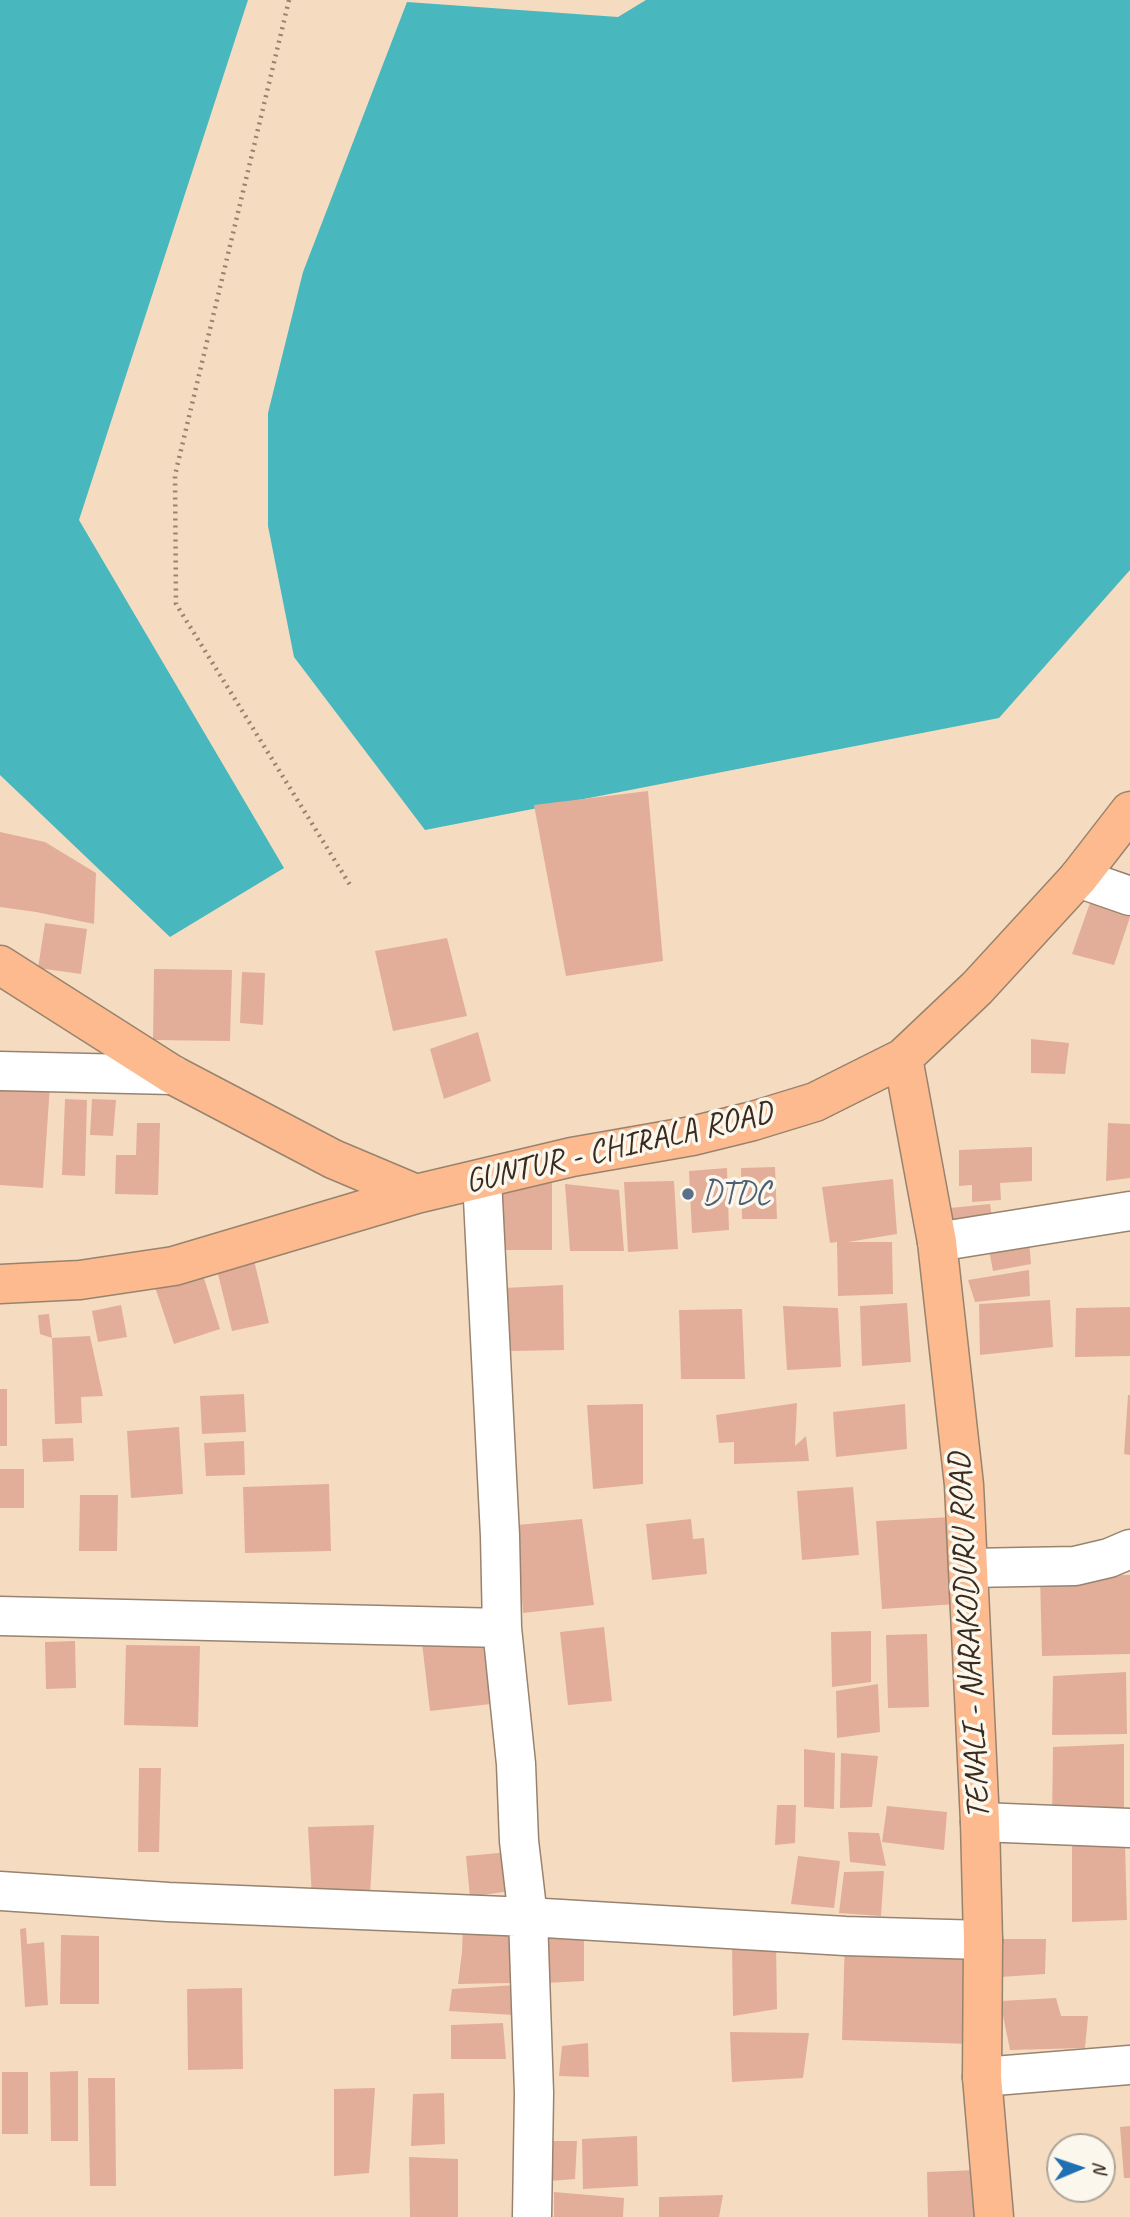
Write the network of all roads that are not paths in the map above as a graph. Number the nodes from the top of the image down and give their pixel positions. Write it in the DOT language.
graph roads {
  1 [pos="1130,811"];
  2 [pos="1078,877"];
  3 [pos="1130,896"];
  4 [pos="0,965"];
  5 [pos="902,1058"];
  6 [pos="0,1071"];
  7 [pos="173,1075"];
  8 [pos="482,1179"];
  9 [pos="416,1194"];
  10 [pos="1130,1211"];
  11 [pos="937,1242"];
  12 [pos="0,1284"];
  13 [pos="1130,1549"];
  14 [pos="969,1568"];
  15 [pos="0,1616"];
  16 [pos="502,1628"];
  17 [pos="980,1822"];
  18 [pos="1130,1828"];
  19 [pos="0,1891"];
  20 [pos="528,1917"];
  21 [pos="984,1940"];
  22 [pos="1130,2065"];
  23 [pos="982,2077"];
  24 [pos="532,2217"];
  25 [pos="994,2217"];
  1 -- 2 [label="main road, GUNTUR - CHIRALA ROAD"];
  2 -- 3 [label="street"];
  2 -- 5 [label="main road, GUNTUR - CHIRALA ROAD"];
  4 -- 7 [label="main road"];
  5 -- 8 [label="main road, GUNTUR - CHIRALA ROAD"];
  5 -- 11 [label="main road, TENALI - NARAKODURU ROAD"];
  6 -- 7 [label="street"];
  7 -- 9 [label="main road"];
  8 -- 9 [label="main road, GUNTUR - CHIRALA ROAD"];
  8 -- 16 [label="street"];
  9 -- 12 [label="main road, GUNTUR - CHIRALA ROAD"];
  10 -- 11 [label="street"];
  11 -- 14 [label="main road, TENALI - NARAKODURU ROAD"];
  13 -- 14 [label="street"];
  14 -- 17 [label="main road, TENALI - NARAKODURU ROAD"];
  15 -- 16 [label="street"];
  16 -- 20 [label="street"];
  17 -- 18 [label="street"];
  17 -- 21 [label="main road, TENALI - NARAKODURU ROAD"];
  19 -- 20 [label="street"];
  20 -- 21 [label="street"];
  20 -- 24 [label="street"];
  21 -- 23 [label="main road, TENALI - NARAKODURU ROAD"];
  22 -- 23 [label="street"];
  23 -- 25 [label="main road, TENALI - NARAKODURU ROAD"];
}
